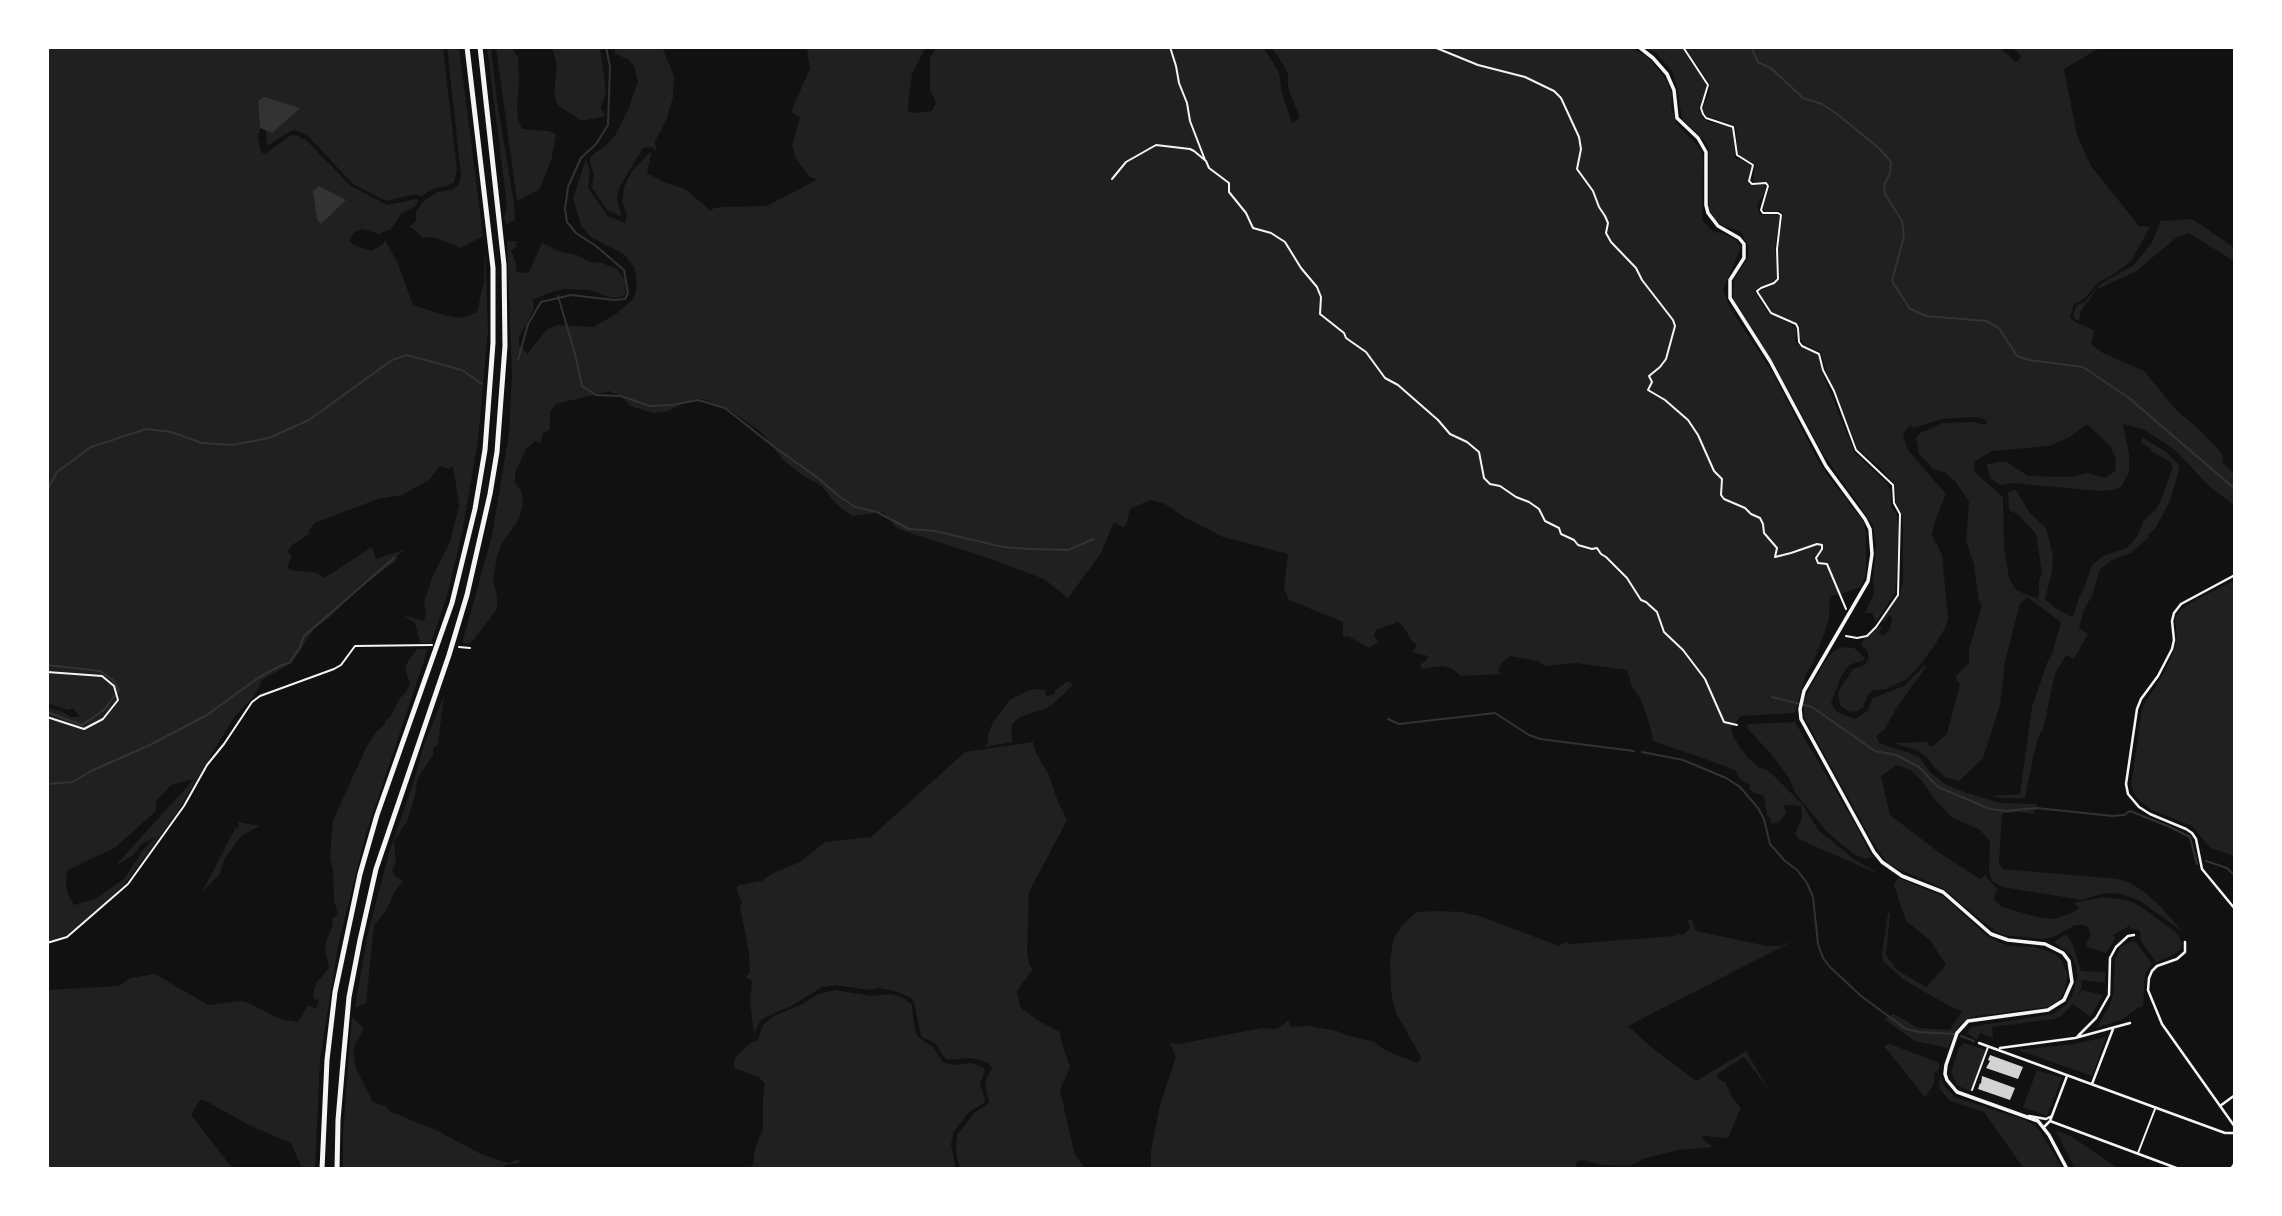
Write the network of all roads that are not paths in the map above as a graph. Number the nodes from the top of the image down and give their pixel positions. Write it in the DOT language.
graph roads {
  1 [pos="467,47"];
  2 [pos="480,47"];
  3 [pos="1639,47"];
  4 [pos="2235,575"];
  5 [pos="2235,909"];
  6 [pos="2134,935"];
  7 [pos="2185,942"];
  8 [pos="2130,1023"];
  9 [pos="2113,1029"];
  10 [pos="2075,1038"];
  11 [pos="1979,1042"];
  12 [pos="1989,1046"];
  13 [pos="1996,1049"];
  14 [pos="2067,1076"];
  15 [pos="2092,1084"];
  16 [pos="1972,1090"];
  17 [pos="2235,1095"];
  18 [pos="2220,1106"];
  19 [pos="2155,1107"];
  20 [pos="2028,1116"];
  21 [pos="2052,1116"];
  22 [pos="2050,1121"];
  23 [pos="2057,1124"];
  24 [pos="2044,1127"];
  25 [pos="2235,1127"];
  26 [pos="2235,1133"];
  27 [pos="2049,1135"];
  28 [pos="2138,1154"];
  29 [pos="2235,1163"];
  30 [pos="322,1169"];
  31 [pos="337,1169"];
  32 [pos="2067,1169"];
  33 [pos="2179,1169"];
  34 [pos="2231,1169"];
  1 -- 30 [label="highway"];
  2 -- 31 [label="highway"];
  3 -- 20 [label="street"];
  4 -- 5 [label="street"];
  6 -- 10 [label="street"];
  7 -- 18 [label="street"];
  8 -- 9 [label="street"];
  9 -- 10 [label="street"];
  9 -- 15 [label="street"];
  10 -- 13 [label="street"];
  11 -- 12 [label="street"];
  12 -- 13 [label="street"];
  12 -- 16 [label="street"];
  13 -- 14 [label="street"];
  14 -- 15 [label="street"];
  14 -- 21 [label="street"];
  15 -- 19 [label="street"];
  17 -- 18 [label="street"];
  18 -- 25 [label="street"];
  19 -- 26 [label="street"];
  19 -- 28 [label="street"];
  20 -- 21 [label="street"];
  20 -- 24 [label="street"];
  21 -- 22 [label="street"];
  22 -- 23 [label="street"];
  22 -- 24 [label="street"];
  23 -- 27 [label="street"];
  23 -- 28 [label="street"];
  24 -- 27 [label="street"];
  27 -- 32 [label="street"];
  28 -- 33 [label="street"];
  29 -- 34 [label="street"];
}
